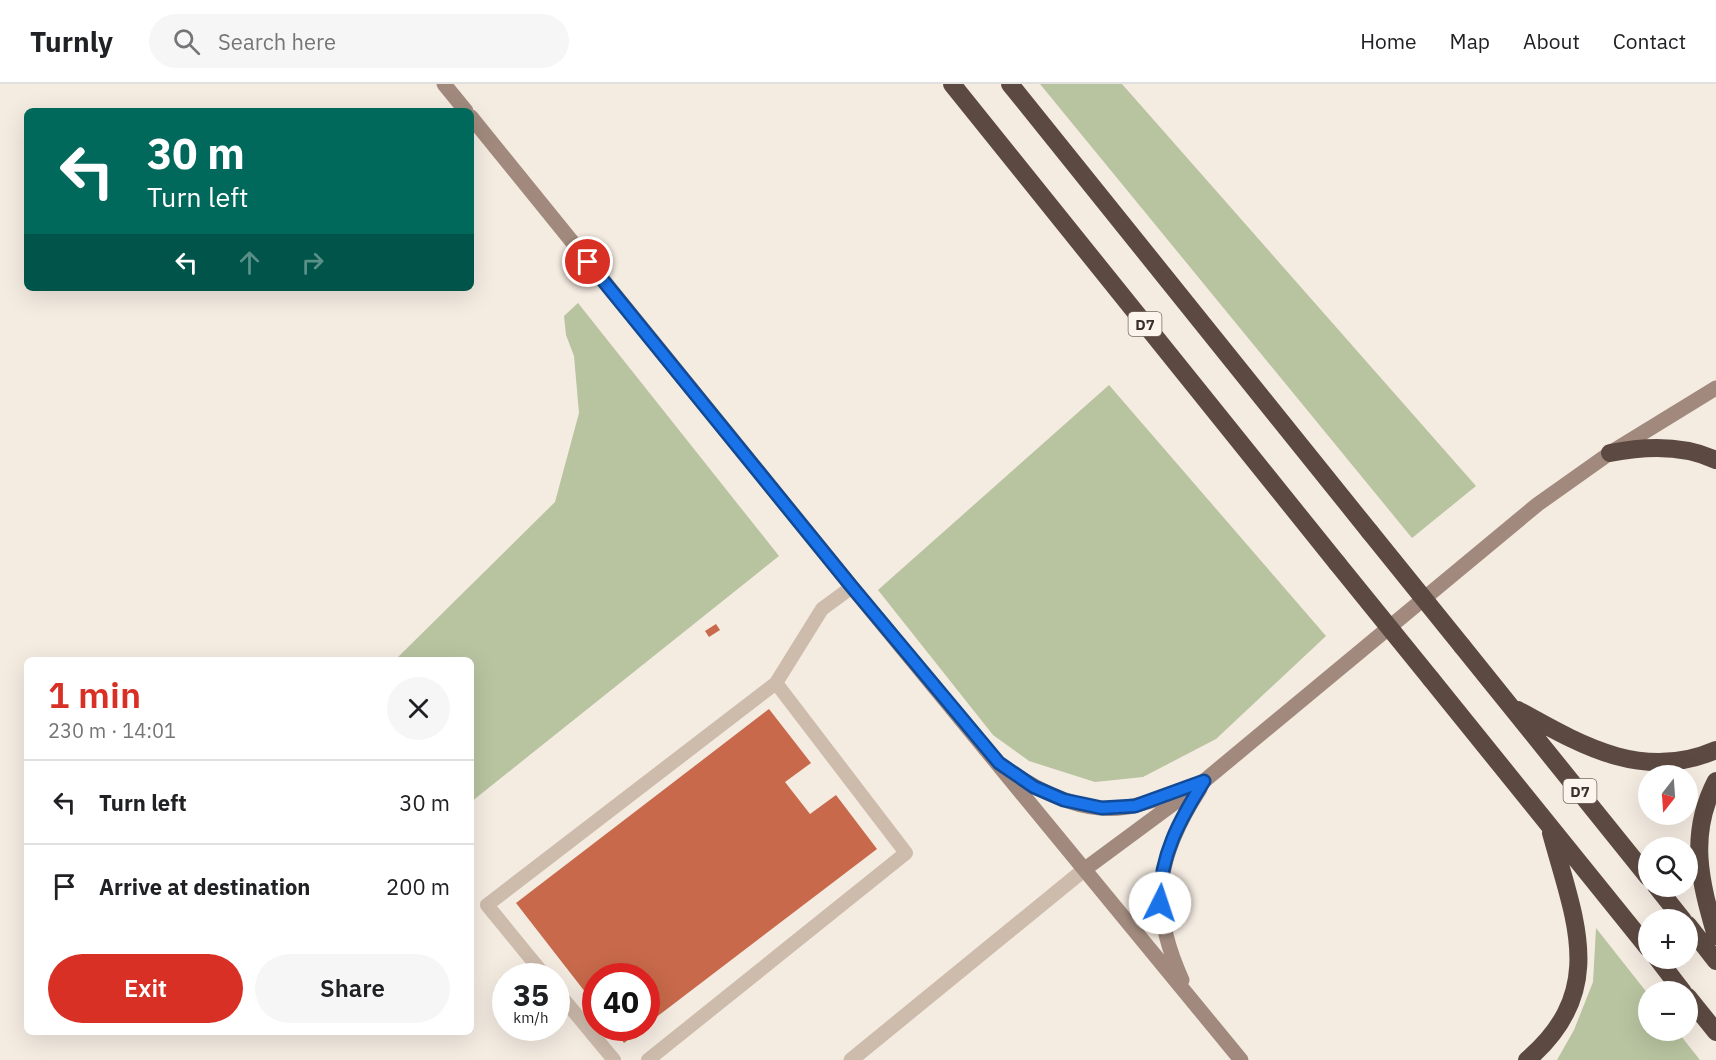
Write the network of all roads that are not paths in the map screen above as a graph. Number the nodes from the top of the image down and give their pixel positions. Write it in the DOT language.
graph roads {
  1 [pos="444,84"];
  2 [pos="952,84"];
  3 [pos="1010,84"];
  4 [pos="464,108"];
  5 [pos="474,121"];
  6 [pos="1716,388"];
  7 [pos="1610,453"];
  8 [pos="1716,460"];
  9 [pos="852,587"];
  10 [pos="776,683"];
  11 [pos="1511,705"];
  12 [pos="1716,750"];
  13 [pos="999,763"];
  14 [pos="1204,781"];
  15 [pos="1716,781"];
  16 [pos="1549,826"];
  17 [pos="1638,864"];
  18 [pos="1084,869"];
  19 [pos="1665,897"];
  20 [pos="1674,909"];
  21 [pos="1638,936"];
  22 [pos="1716,936"];
  23 [pos="1698,938"];
  24 [pos="1716,961"];
  25 [pos="534,963"];
  26 [pos="1665,969"];
  27 [pos="1675,981"];
  28 [pos="1191,999"];
  29 [pos="570,1007"];
  30 [pos="1698,1010"];
  31 [pos="1716,1032"];
  32 [pos="1540,1053"];
  33 [pos="614,1060"];
  34 [pos="648,1060"];
  35 [pos="851,1060"];
  36 [pos="1241,1060"];
  37 [pos="1527,1060"];
  1 -- 4 [label="street"];
  2 -- 16 [label="highway, D7, bridge"];
  3 -- 11 [label="highway, D7, bridge"];
  5 -- 9 [label="street"];
  6 -- 7 [label="street"];
  7 -- 8 [label="highway"];
  7 -- 14 [label="street"];
  9 -- 10 [label="lane"];
  9 -- 13 [label="street"];
  10 -- 25 [label="lane"];
  10 -- 34 [label="lane"];
  11 -- 12 [label="highway"];
  11 -- 17 [label="highway, D7"];
  13 -- 14 [label="street"];
  13 -- 18 [label="street"];
  14 -- 18 [label="street"];
  14 -- 28 [label="street"];
  15 -- 22 [label="highway"];
  16 -- 21 [label="highway, D7"];
  16 -- 32 [label="highway"];
  18 -- 28 [label="street"];
  18 -- 35 [label="street"];
  19 -- 20 [label="highway"];
  23 -- 24 [label="highway"];
  26 -- 27 [label="highway"];
  28 -- 36 [label="street"];
  29 -- 33 [label="lane"];
  30 -- 31 [label="highway"];
  32 -- 37 [label="highway"];
}
